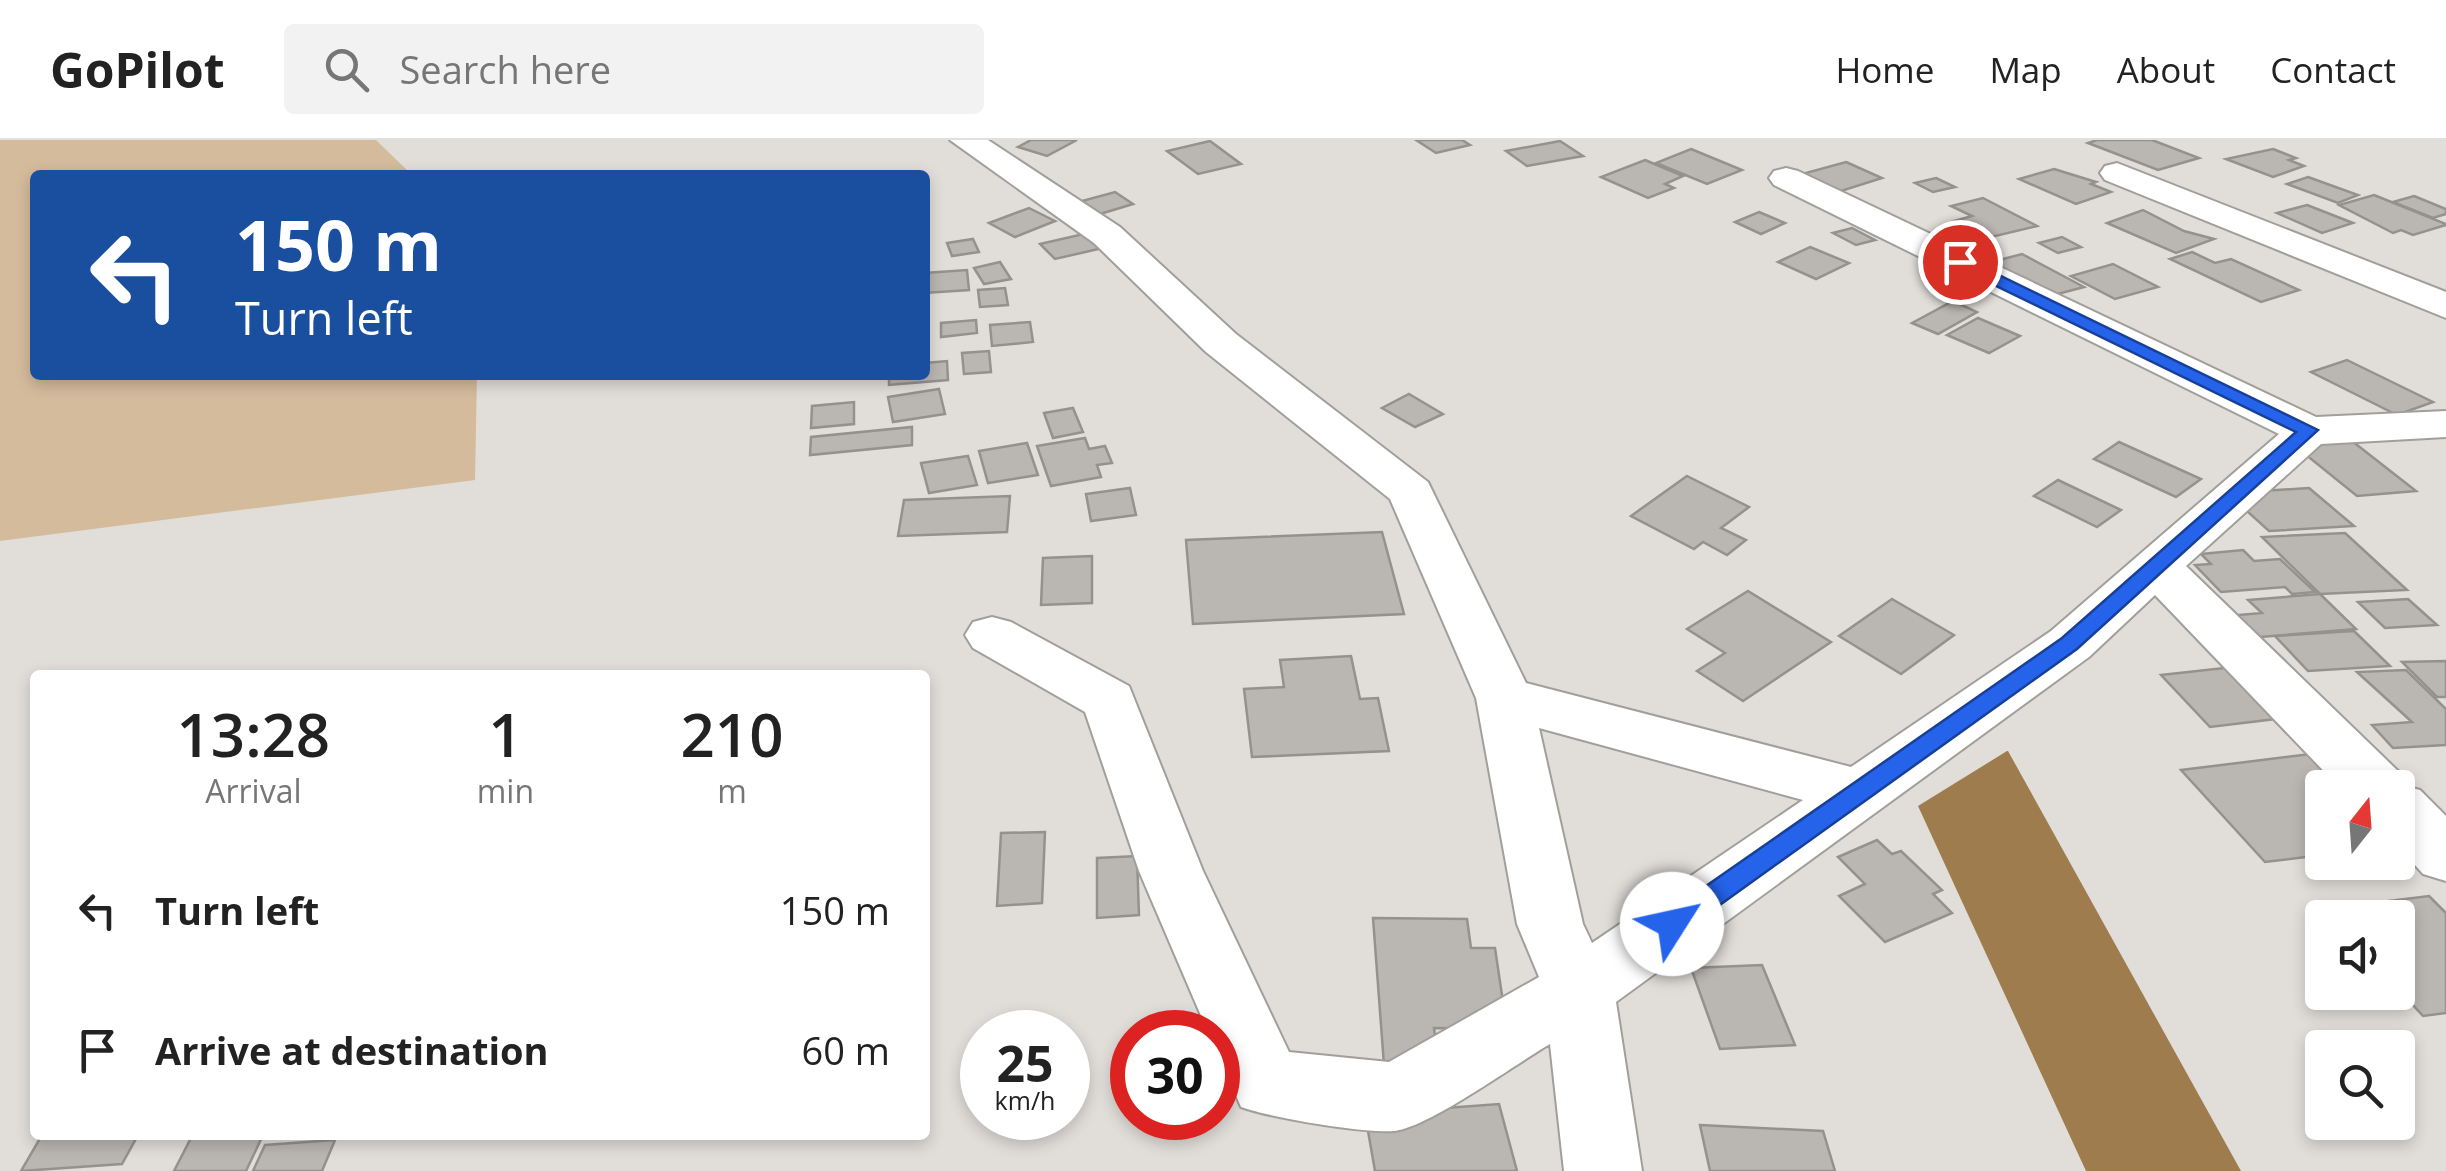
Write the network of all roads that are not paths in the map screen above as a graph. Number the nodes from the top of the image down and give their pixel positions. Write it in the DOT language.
graph roads {
  1 [pos="966,140"];
  2 [pos="2118,174"];
  3 [pos="1786,178"];
  4 [pos="2446,306"];
  5 [pos="2446,424"];
  6 [pos="2309,430"];
  7 [pos="2156,566"];
  8 [pos="992,635"];
  9 [pos="1504,698"];
  10 [pos="2360,770"];
  11 [pos="1860,792"];
  12 [pos="2415,824"];
  13 [pos="2446,856"];
  14 [pos="1578,990"];
  15 [pos="1603,1171"];
  1 -- 9 [label="street"];
  2 -- 4 [label="street"];
  3 -- 6 [label="street"];
  5 -- 6 [label="street"];
  6 -- 7 [label="street"];
  7 -- 10 [label="street"];
  7 -- 11 [label="street"];
  8 -- 14 [label="street"];
  9 -- 11 [label="street"];
  9 -- 14 [label="street"];
  11 -- 14 [label="street"];
  12 -- 13 [label="street"];
  14 -- 15 [label="street"];
}
